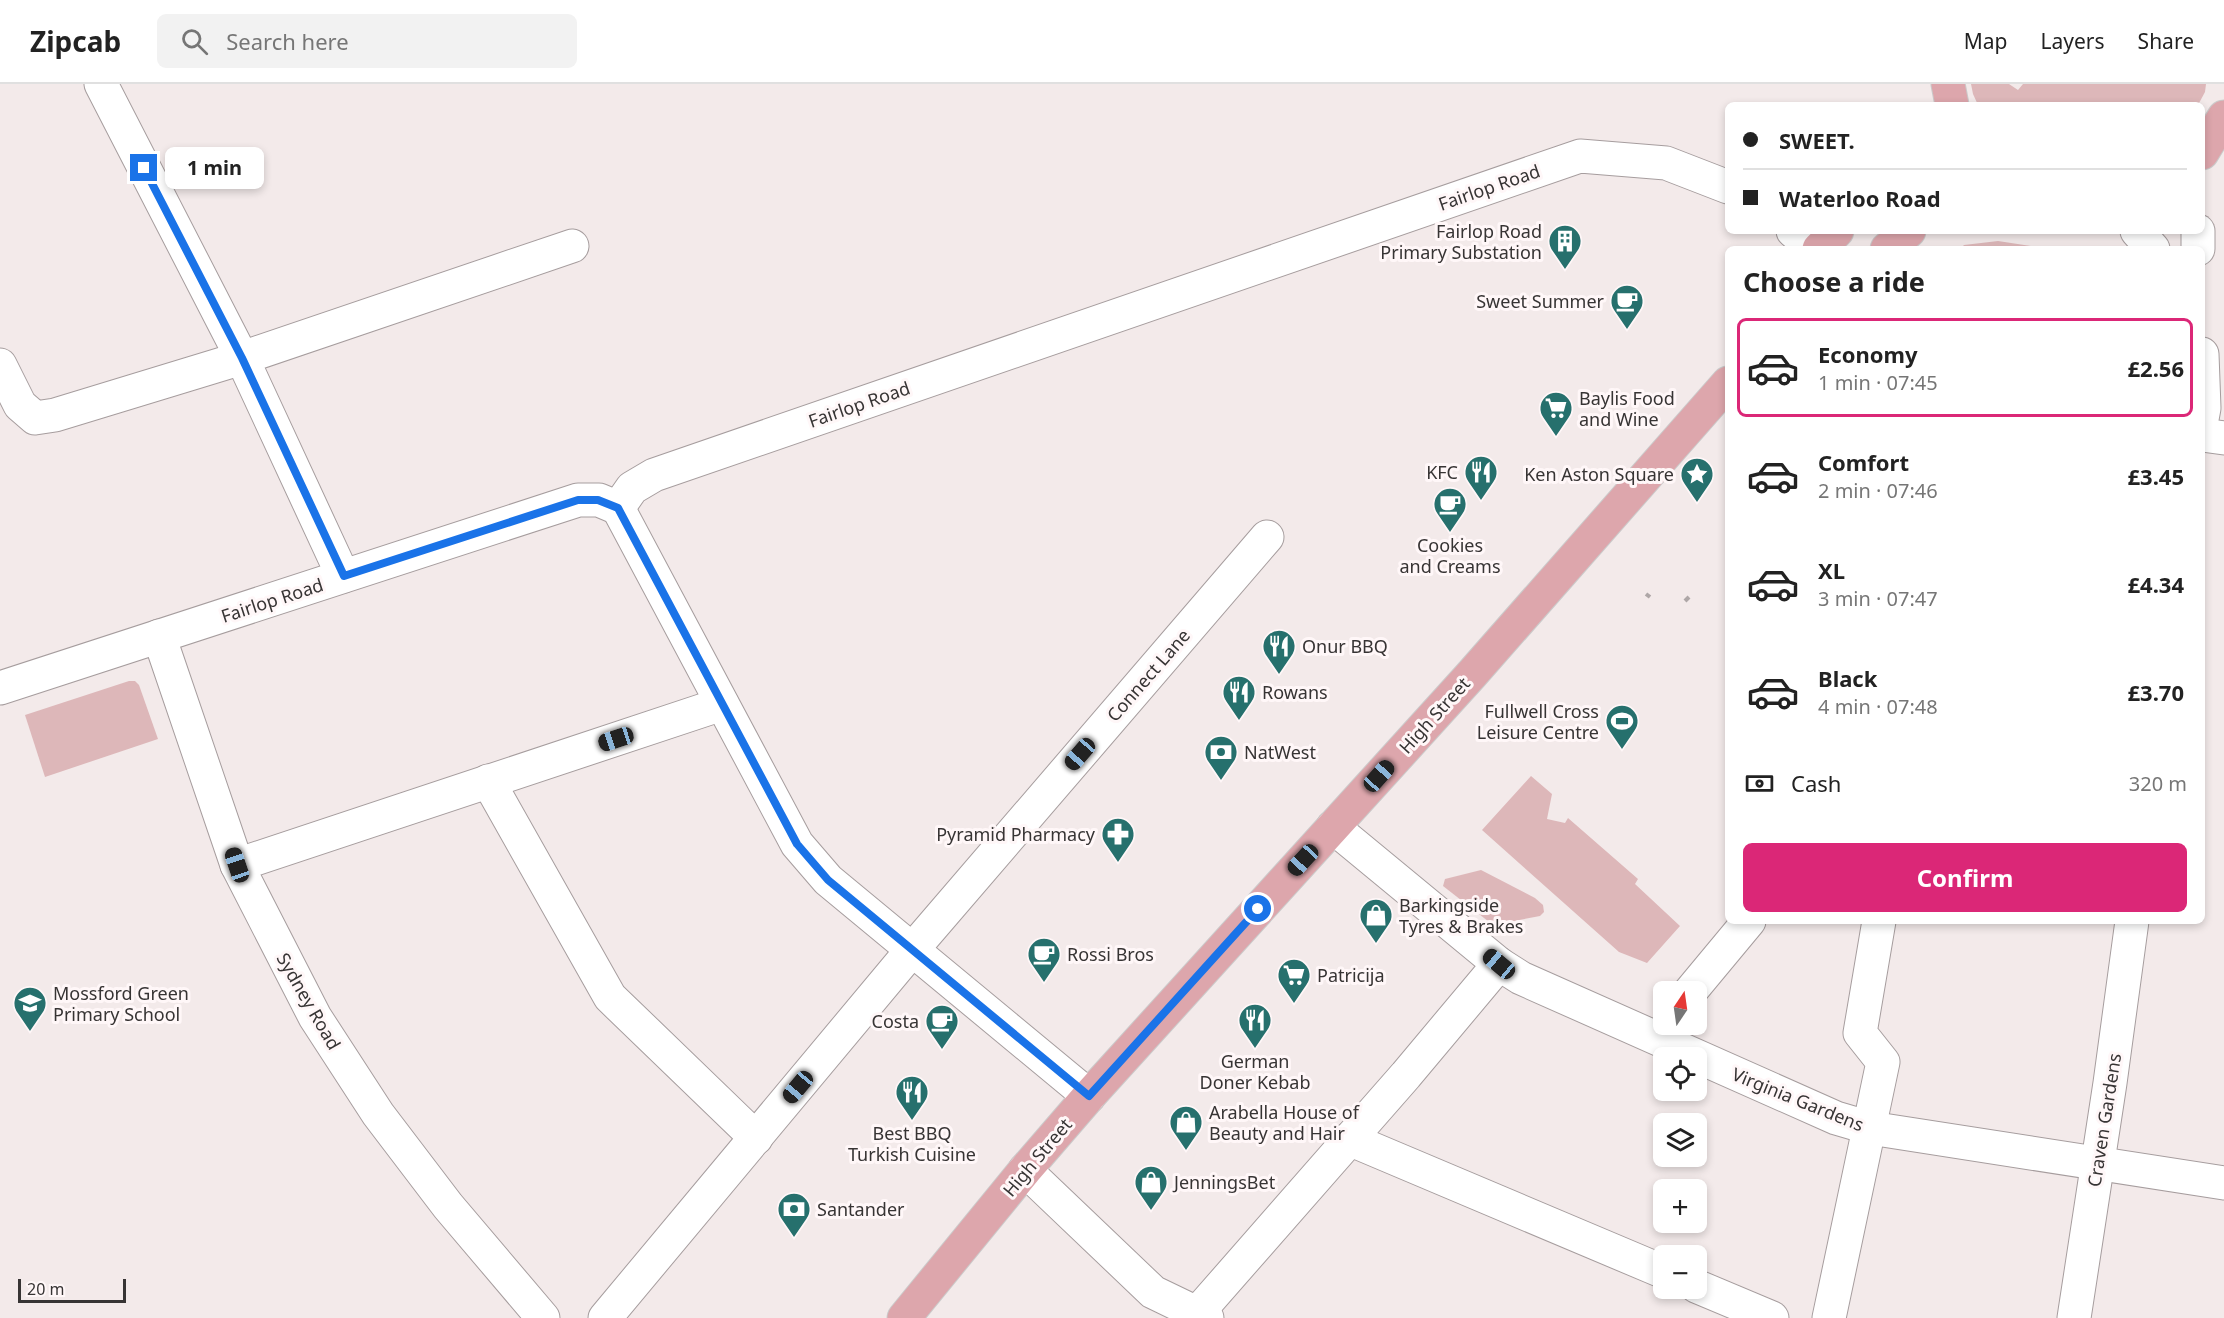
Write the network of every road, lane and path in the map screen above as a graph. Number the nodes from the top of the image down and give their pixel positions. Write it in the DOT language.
graph roads {
  1 [pos="101,84"];
  2 [pos="2224,117"];
  3 [pos="2205,148"];
  4 [pos="1725,186"];
  5 [pos="1796,234"];
  6 [pos="1834,234"];
  7 [pos="1905,234"];
  8 [pos="2140,234"];
  9 [pos="572,246"];
  10 [pos="1810,246"];
  11 [pos="1823,246"];
  12 [pos="1891,246"];
  13 [pos="2150,246"];
  14 [pos="242,358"];
  15 [pos="0,365"];
  16 [pos="1725,386"];
  17 [pos="2205,386"];
  18 [pos="2208,418"];
  19 [pos="2224,438"];
  20 [pos="618,508"];
  21 [pos="1267,537"];
  22 [pos="344,576"];
  23 [pos="1689,597"];
  24 [pos="1685,601"];
  25 [pos="159,636"];
  26 [pos="0,688"];
  27 [pos="722,704"];
  28 [pos="488,781"];
  29 [pos="1333,827"];
  30 [pos="237,865"];
  31 [pos="1747,924"];
  32 [pos="1878,924"];
  33 [pos="2132,924"];
  34 [pos="912,950"];
  35 [pos="1499,964"];
  36 [pos="1699,981"];
  37 [pos="1653,1026"];
  38 [pos="1676,1035"];
  39 [pos="1089,1096"];
  40 [pos="1870,1128"];
  41 [pos="756,1138"];
  42 [pos="1349,1139"];
  43 [pos="2097,1163"];
  44 [pos="1025,1170"];
  45 [pos="2224,1183"];
  46 [pos="1653,1267"];
  47 [pos="1707,1291"];
  48 [pos="1199,1316"];
  49 [pos="543,1318"];
  50 [pos="605,1318"];
  51 [pos="904,1318"];
  52 [pos="1772,1318"];
  53 [pos="1829,1318"];
  54 [pos="2074,1318"];
  1 -- 14 [label="street"];
  2 -- 3 [label="main road"];
  4 -- 20 [label="street, Fairlop Road"];
  5 -- 10 [label="street"];
  6 -- 11 [label="main road"];
  7 -- 12 [label="main road"];
  8 -- 13 [label="street"];
  9 -- 14 [label="street"];
  14 -- 15 [label="street"];
  14 -- 22 [label="street"];
  16 -- 29 [label="main road, High Street"];
  17 -- 18 [label="street"];
  18 -- 19 [label="street"];
  20 -- 22 [label="street, Fairlop Road"];
  20 -- 27 [label="street"];
  21 -- 34 [label="street, Connect Lane"];
  22 -- 25 [label="street, Fairlop Road"];
  23 -- 24 [label="path"];
  25 -- 26 [label="street, Fairlop Road"];
  25 -- 30 [label="street, Sydney Road"];
  27 -- 28 [label="street"];
  27 -- 34 [label="street"];
  28 -- 30 [label="street"];
  28 -- 41 [label="street"];
  29 -- 35 [label="street, Virginia Gardens"];
  29 -- 39 [label="main road, High Street"];
  30 -- 49 [label="street, Sydney Road"];
  31 -- 36 [label="street"];
  32 -- 40 [label="street"];
  33 -- 43 [label="street, Craven Gardens"];
  34 -- 39 [label="street"];
  34 -- 41 [label="street, Connect Lane"];
  35 -- 37 [label="street, Virginia Gardens"];
  35 -- 42 [label="street"];
  38 -- 40 [label="street, Virginia Gardens"];
  39 -- 44 [label="main road, High Street"];
  40 -- 43 [label="street, Virginia Gardens"];
  40 -- 53 [label="street"];
  41 -- 50 [label="street, Connect Lane"];
  42 -- 46 [label="street"];
  42 -- 48 [label="street"];
  43 -- 45 [label="street, Virginia Gardens"];
  43 -- 54 [label="street, Craven Gardens"];
  44 -- 48 [label="street"];
  44 -- 51 [label="main road, High Street"];
  47 -- 52 [label="street"];
}
